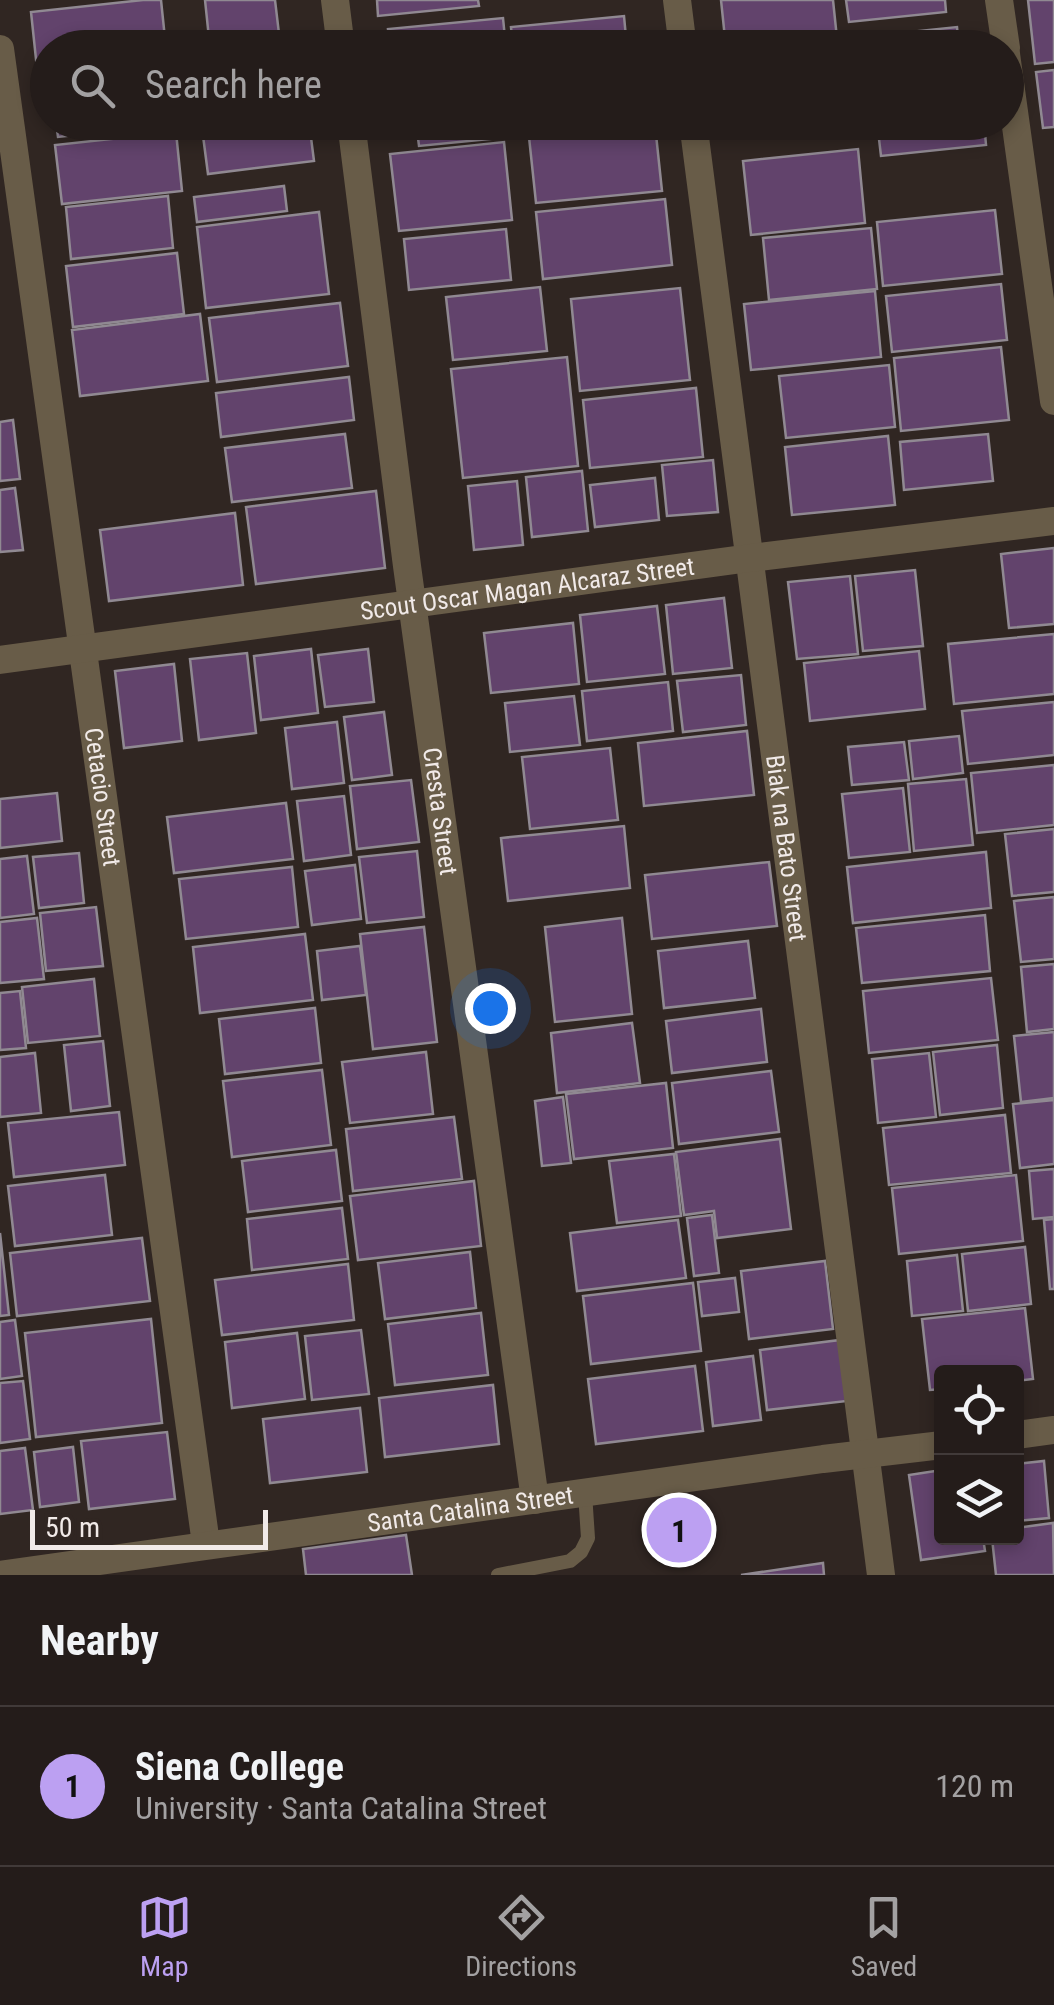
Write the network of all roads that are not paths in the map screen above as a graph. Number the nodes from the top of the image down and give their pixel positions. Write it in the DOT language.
graph roads {
  1 [pos="335,0"];
  2 [pos="677,0"];
  3 [pos="999,0"];
  4 [pos="339,30"];
  5 [pos="681,30"];
  6 [pos="1003,30"];
  7 [pos="0,49"];
  8 [pos="353,140"];
  9 [pos="695,140"];
  10 [pos="1018,140"];
  11 [pos="1054,400"];
  12 [pos="1054,520"];
  13 [pos="750,558"];
  14 [pos="413,605"];
  15 [pos="84,648"];
  16 [pos="0,660"];
  17 [pos="1054,1430"];
  18 [pos="1024,1434"];
  19 [pos="934,1446"];
  20 [pos="866,1455"];
  21 [pos="585,1493"];
  22 [pos="535,1500"];
  23 [pos="206,1544"];
  24 [pos="0,1574"];
  25 [pos="498,1575"];
  26 [pos="881,1575"];
  1 -- 4 [label="street"];
  2 -- 5 [label="street"];
  3 -- 6 [label="street"];
  7 -- 15 [label="street, Cetacio Street"];
  8 -- 14 [label="street, Cresta Street"];
  9 -- 13 [label="street, Biak na Bato Street"];
  10 -- 11 [label="street"];
  12 -- 13 [label="street, Scout Oscar Magan Alcaraz Street"];
  13 -- 14 [label="street, Scout Oscar Magan Alcaraz Street"];
  13 -- 20 [label="street, Biak na Bato Street"];
  14 -- 15 [label="street, Scout Oscar Magan Alcaraz Street"];
  14 -- 22 [label="street, Cresta Street"];
  15 -- 16 [label="street, Scout Oscar Magan Alcaraz Street"];
  15 -- 23 [label="street, Cetacio Street"];
  17 -- 18 [label="street"];
  19 -- 20 [label="street, Santa Catalina Street"];
  20 -- 21 [label="street, Santa Catalina Street"];
  20 -- 26 [label="street, Biak na Bato Street"];
  21 -- 22 [label="street, Santa Catalina Street"];
  21 -- 25 [label="lane"];
  22 -- 23 [label="street, Santa Catalina Street"];
  23 -- 24 [label="street, Santa Catalina Street"];
}
